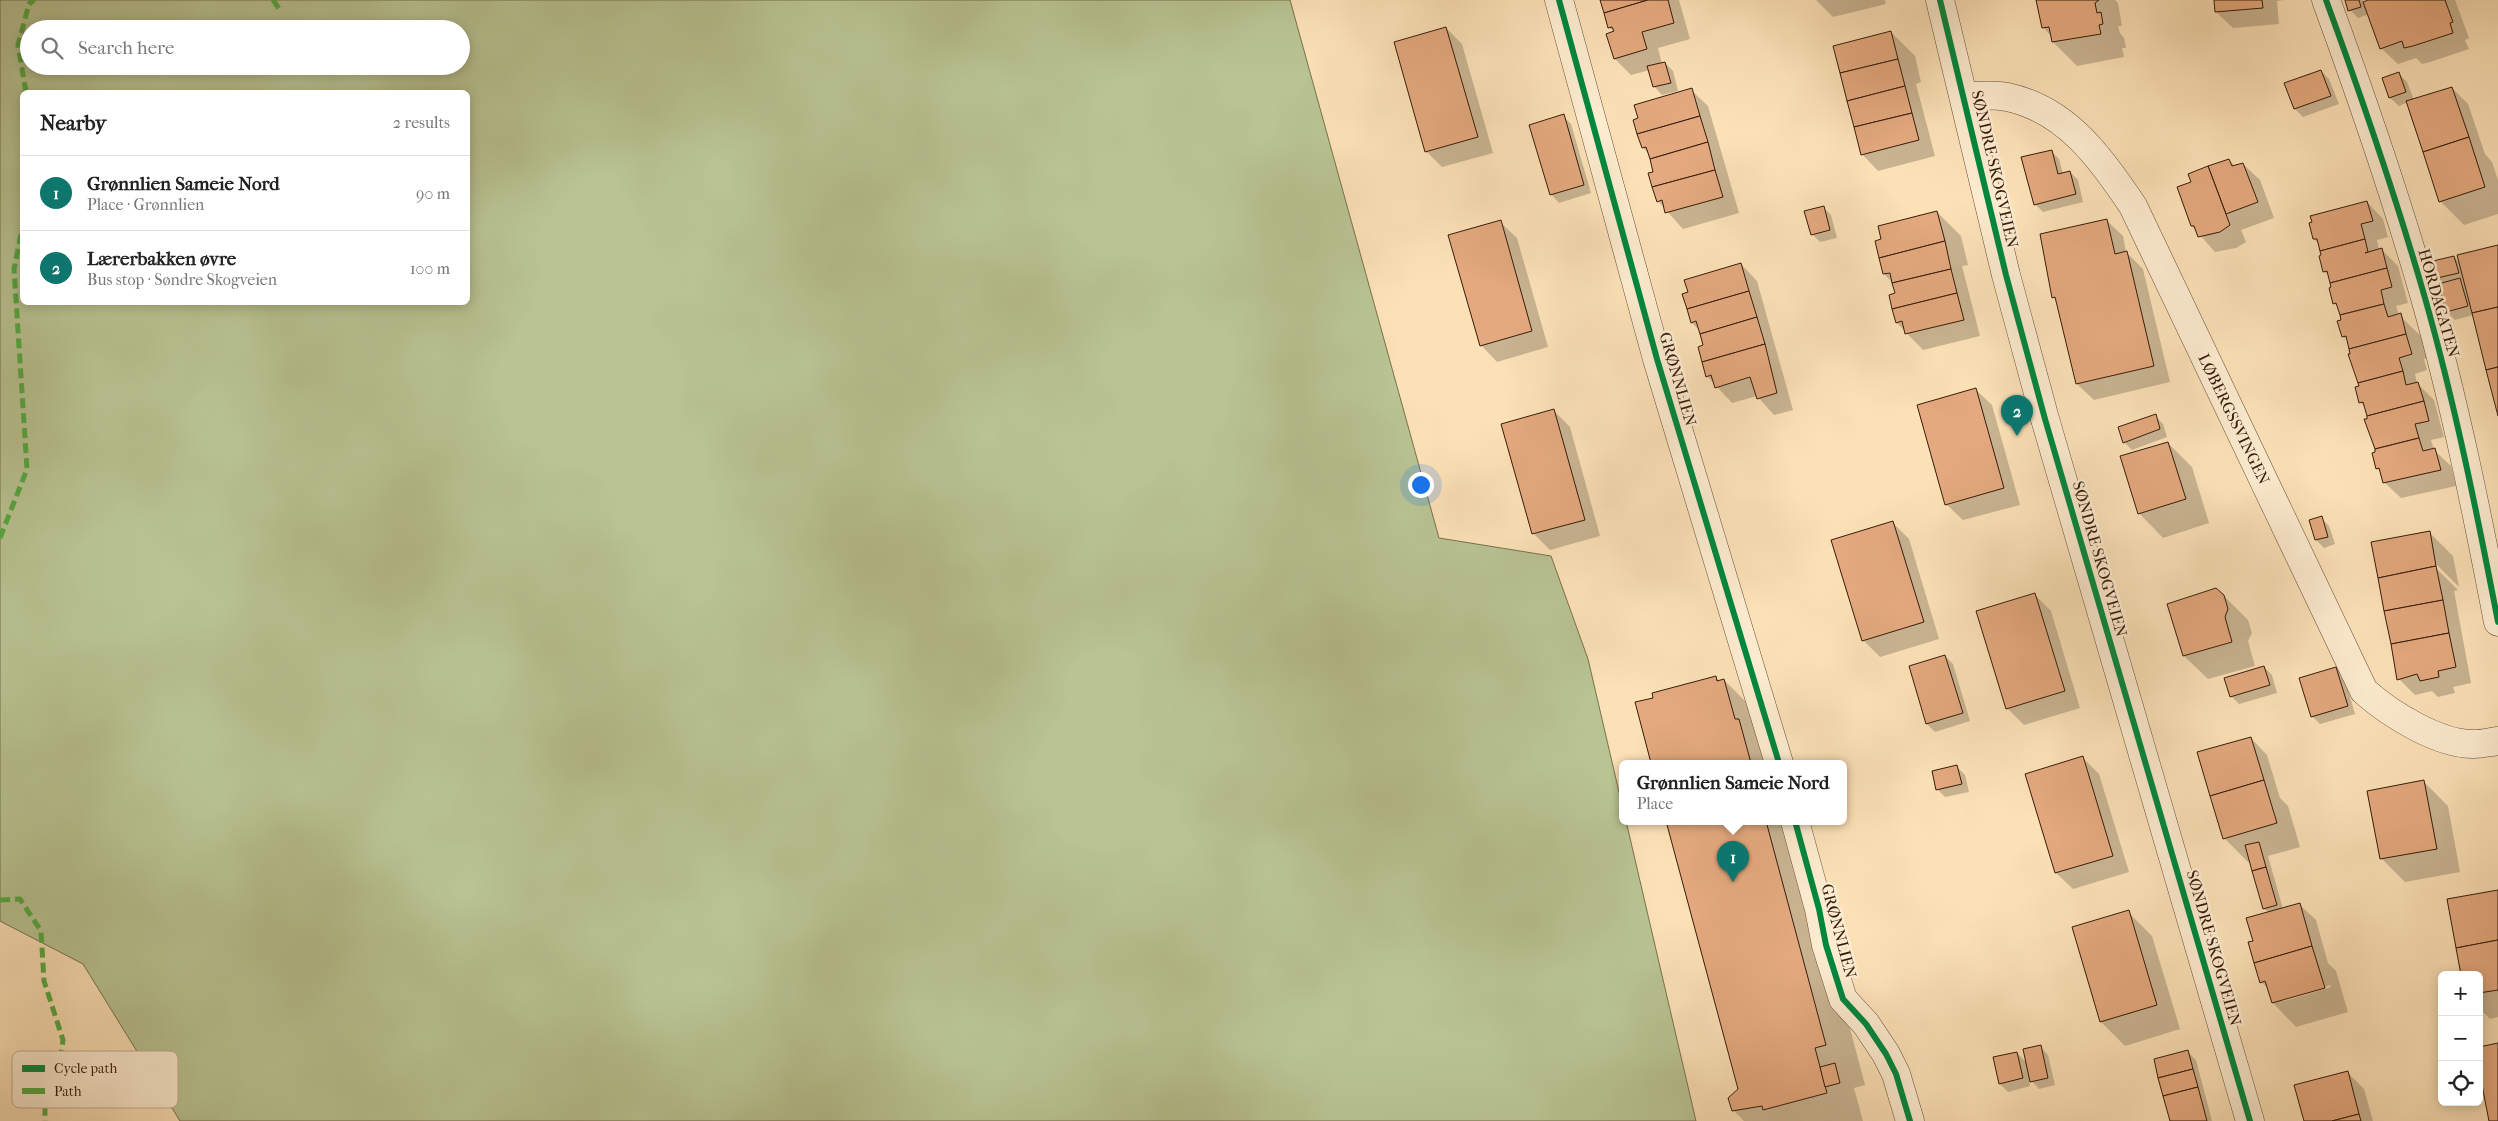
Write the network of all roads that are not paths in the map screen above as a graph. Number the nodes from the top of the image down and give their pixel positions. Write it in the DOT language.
graph roads {
  1 [pos="1558,0"];
  2 [pos="1940,0"];
  3 [pos="2326,0"];
  4 [pos="1965,96"];
  5 [pos="2498,622"];
  6 [pos="2498,741"];
  7 [pos="1778,760"];
  8 [pos="1796,825"];
  9 [pos="1910,1121"];
  10 [pos="2250,1121"];
  1 -- 7 [label="street, GRØNNLIEN"];
  2 -- 4 [label="street, SØNDRE SKOGVEIEN"];
  3 -- 5 [label="street, HORDAGATEN"];
  4 -- 6 [label="street, LØBERGSSVINGEN"];
  4 -- 10 [label="street, SØNDRE SKOGVEIEN"];
  8 -- 9 [label="street, GRØNNLIEN"];
}
